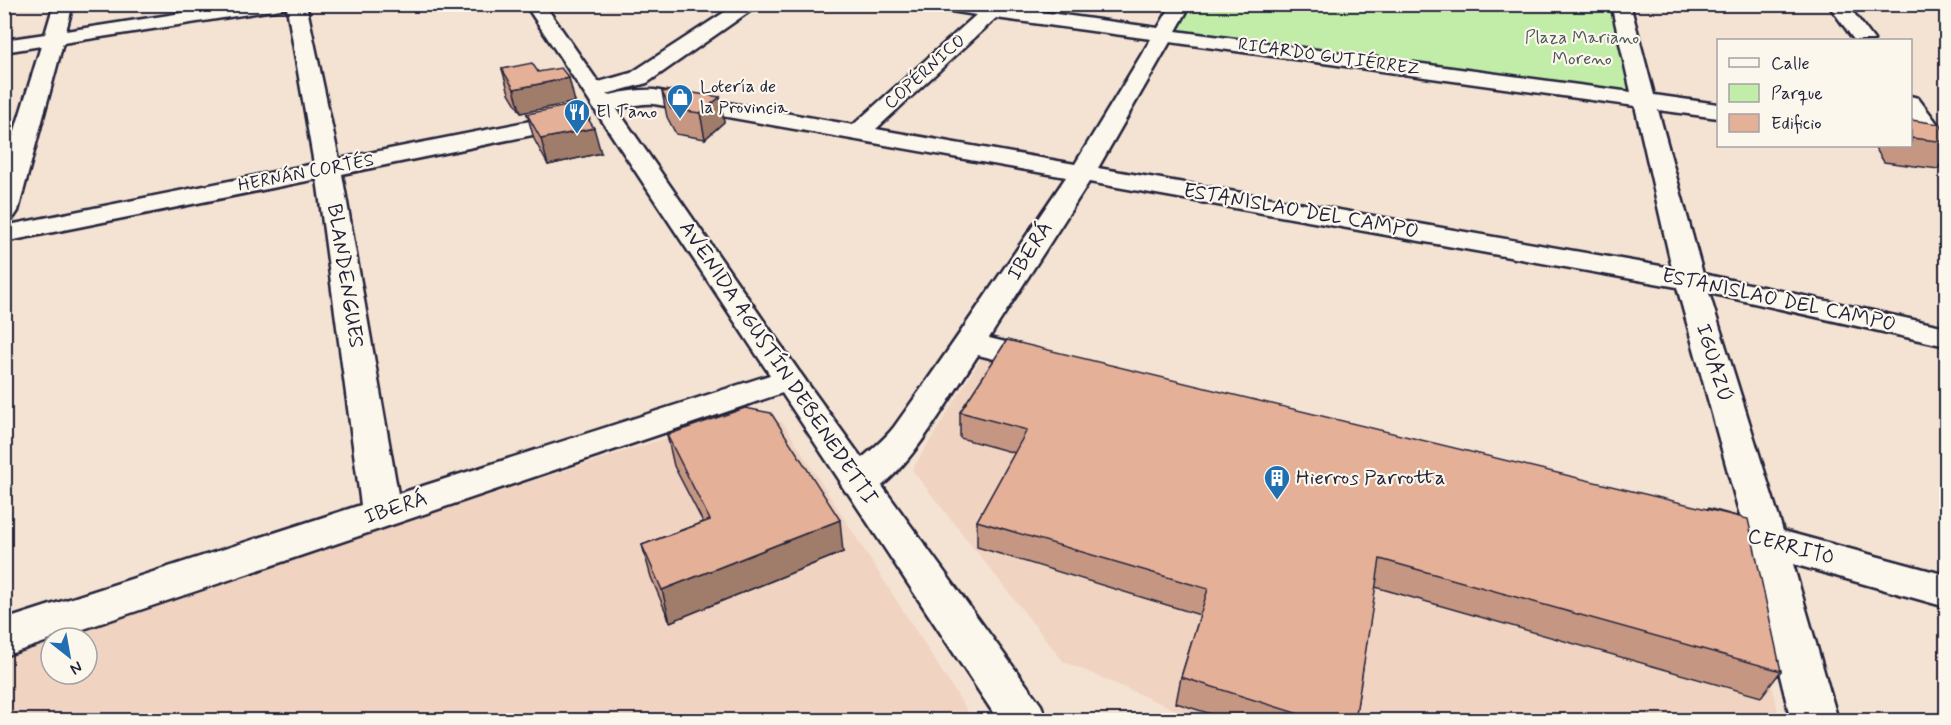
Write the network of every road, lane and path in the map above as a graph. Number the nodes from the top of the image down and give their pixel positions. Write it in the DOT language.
graph roads {
  1 [pos="64,4"];
  2 [pos="281,4"];
  3 [pos="296,4"];
  4 [pos="534,4"];
  5 [pos="751,4"];
  6 [pos="939,4"];
  7 [pos="1182,4"];
  8 [pos="1620,4"];
  9 [pos="1837,4"];
  10 [pos="991,12"];
  11 [pos="1163,34"];
  12 [pos="54,39"];
  13 [pos="1863,39"];
  14 [pos="4,46"];
  15 [pos="654,97"];
  16 [pos="600,102"];
  17 [pos="1645,102"];
  18 [pos="1912,104"];
  19 [pos="1717,111"];
  20 [pos="859,132"];
  21 [pos="1912,137"];
  22 [pos="1944,145"];
  23 [pos="328,169"];
  24 [pos="1083,171"];
  25 [pos="4,211"];
  26 [pos="4,234"];
  27 [pos="1690,280"];
  28 [pos="1947,336"];
  29 [pos="970,343"];
  30 [pos="1074,369"];
  31 [pos="788,380"];
  32 [pos="859,483"];
  33 [pos="382,513"];
  34 [pos="1674,516"];
  35 [pos="1766,539"];
  36 [pos="1947,591"];
  37 [pos="4,638"];
  38 [pos="1024,720"];
  39 [pos="1814,720"];
  1 -- 12 [label="street"];
  2 -- 12 [label="street"];
  3 -- 23 [label="street, BLANDENGUES"];
  4 -- 16 [label="street, AVENIDA AGUSTÍN DEBENEDETTI"];
  5 -- 16 [label="street, HERNÁN CORTÉS"];
  6 -- 10 [label="street, RICARDO GUTIÉRREZ"];
  7 -- 11 [label="street, IBERÁ"];
  8 -- 17 [label="street, IGUAZÚ"];
  9 -- 13 [label="street"];
  10 -- 11 [label="street, RICARDO GUTIÉRREZ"];
  10 -- 20 [label="street, COPÉRNICO"];
  11 -- 17 [label="street, RICARDO GUTIÉRREZ"];
  11 -- 24 [label="street, IBERÁ"];
  12 -- 14 [label="street"];
  12 -- 25 [label="street"];
  15 -- 16 [label="street, HERNÁN CORTÉS"];
  15 -- 20 [label="street, ESTANISLAO DEL CAMPO"];
  16 -- 23 [label="street, HERNÁN CORTÉS"];
  16 -- 31 [label="street, AVENIDA AGUSTÍN DEBENEDETTI"];
  17 -- 19 [label="street, RICARDO GUTIÉRREZ"];
  17 -- 27 [label="street, IGUAZÚ"];
  18 -- 22 [label="street"];
  20 -- 24 [label="street, ESTANISLAO DEL CAMPO"];
  21 -- 22 [label="street"];
  23 -- 26 [label="street, HERNÁN CORTÉS"];
  23 -- 33 [label="street, BLANDENGUES"];
  24 -- 27 [label="street, ESTANISLAO DEL CAMPO"];
  24 -- 29 [label="street, IBERÁ"];
  27 -- 28 [label="street, ESTANISLAO DEL CAMPO"];
  27 -- 35 [label="street, IGUAZÚ"];
  29 -- 30 [label="street"];
  29 -- 32 [label="street, IBERÁ"];
  31 -- 32 [label="street, AVENIDA AGUSTÍN DEBENEDETTI"];
  31 -- 33 [label="street, IBERÁ"];
  32 -- 38 [label="street, AVENIDA AGUSTÍN DEBENEDETTI"];
  33 -- 37 [label="street, IBERÁ"];
  34 -- 35 [label="street, CERRITO"];
  35 -- 36 [label="street, CERRITO"];
  35 -- 39 [label="street, IGUAZÚ"];
}
